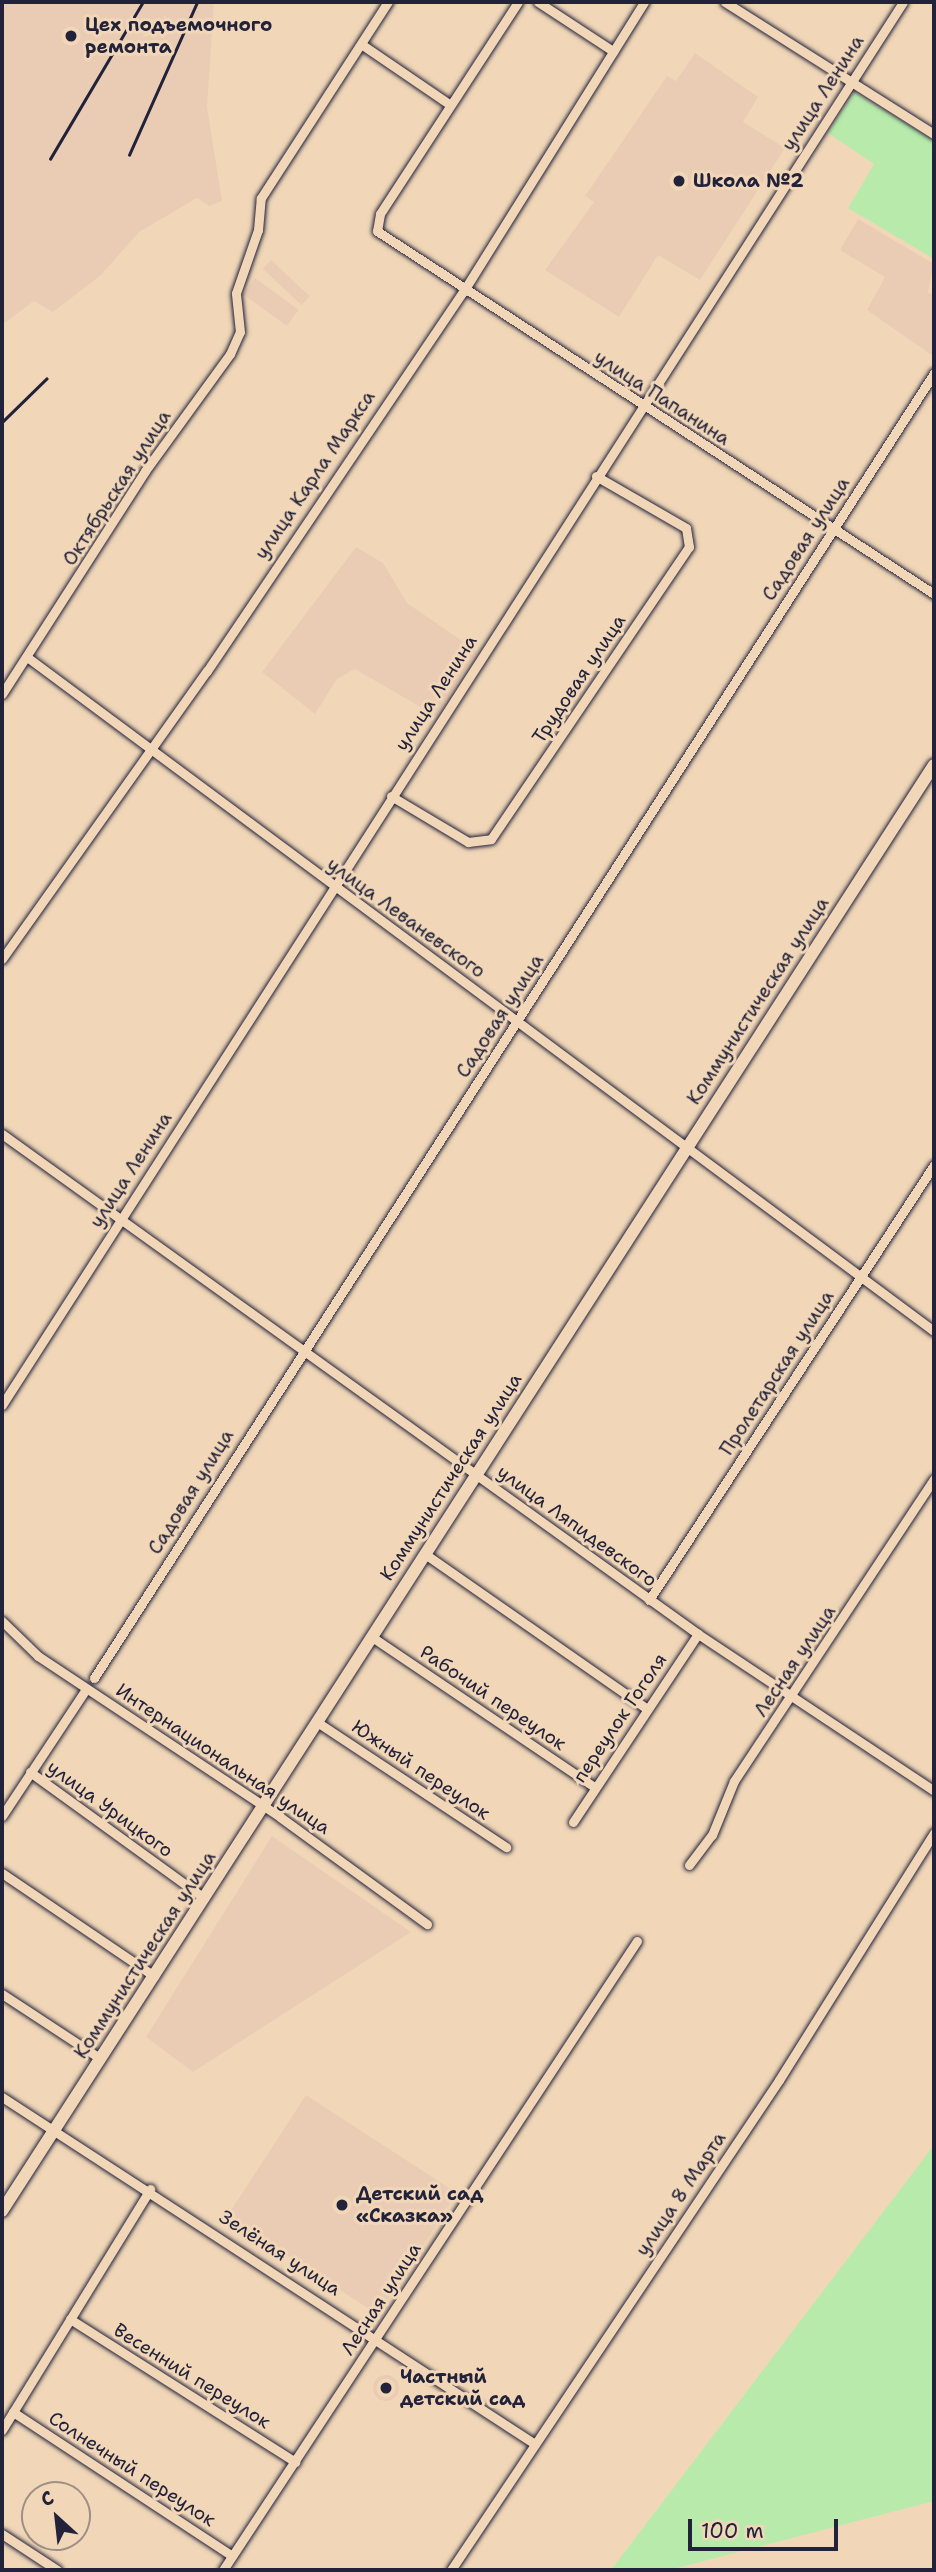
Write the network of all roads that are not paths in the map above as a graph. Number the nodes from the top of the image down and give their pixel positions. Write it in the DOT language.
graph roads {
  1 [pos="388,2"];
  2 [pos="518,2"];
  3 [pos="538,2"];
  4 [pos="644,2"];
  5 [pos="725,2"];
  6 [pos="903,2"];
  7 [pos="361,44"];
  8 [pos="613,51"];
  9 [pos="853,82"];
  10 [pos="449,104"];
  11 [pos="934,134"];
  12 [pos="463,292"];
  13 [pos="934,373"];
  14 [pos="641,405"];
  15 [pos="596,476"];
  16 [pos="834,529"];
  17 [pos="934,594"];
  18 [pos="27,657"];
  19 [pos="2,694"];
  20 [pos="150,751"];
  21 [pos="934,765"];
  22 [pos="391,796"];
  23 [pos="334,887"];
  24 [pos="2,959"];
  25 [pos="517,1022"];
  26 [pos="2,1133"];
  27 [pos="686,1147"];
  28 [pos="934,1165"];
  29 [pos="120,1219"];
  30 [pos="861,1278"];
  31 [pos="934,1331"];
  32 [pos="302,1349"];
  33 [pos="2,1405"];
  34 [pos="476,1475"];
  35 [pos="934,1479"];
  36 [pos="425,1554"];
  37 [pos="649,1600"];
  38 [pos="2,1621"];
  39 [pos="698,1634"];
  40 [pos="372,1637"];
  41 [pos="94,1678"];
  42 [pos="86,1689"];
  43 [pos="791,1700"];
  44 [pos="647,1709"];
  45 [pos="317,1722"];
  46 [pos="30,1772"];
  47 [pos="594,1787"];
  48 [pos="934,1791"];
  49 [pos="262,1807"];
  50 [pos="2,1816"];
  51 [pos="573,1822"];
  52 [pos="934,1833"];
  53 [pos="506,1847"];
  54 [pos="690,1865"];
  55 [pos="2,1873"];
  56 [pos="204,1898"];
  57 [pos="427,1924"];
  58 [pos="637,1941"];
  59 [pos="154,1976"];
  60 [pos="2,1994"];
  61 [pos="101,2059"];
  62 [pos="2,2096"];
  63 [pos="55,2131"];
  64 [pos="150,2189"];
  65 [pos="2,2211"];
  66 [pos="70,2319"];
  67 [pos="376,2338"];
  68 [pos="13,2412"];
  69 [pos="2,2430"];
  70 [pos="536,2444"];
  71 [pos="295,2462"];
  72 [pos="2,2534"];
  73 [pos="232,2556"];
  74 [pos="57,2570"];
  75 [pos="223,2570"];
  76 [pos="451,2570"];
  1 -- 7 [label="street, Октябрьская улица"];
  2 -- 10 [label="street"];
  3 -- 8 [label="street"];
  4 -- 8 [label="street, улица Карла Маркса"];
  5 -- 9 [label="street"];
  6 -- 9 [label="street, улица Ленина"];
  7 -- 10 [label="street"];
  7 -- 18 [label="street, Октябрьская улица"];
  8 -- 12 [label="street, улица Карла Маркса"];
  9 -- 11 [label="street"];
  9 -- 14 [label="street, улица Ленина"];
  10 -- 12 [label="street, улица Папанина"];
  12 -- 14 [label="street, улица Папанина"];
  12 -- 20 [label="street, улица Карла Маркса"];
  13 -- 16 [label="street, Садовая улица"];
  14 -- 15 [label="street, улица Ленина"];
  14 -- 16 [label="street, улица Папанина"];
  15 -- 22 [label="street, улица Ленина"];
  15 -- 22 [label="street, Трудовая улица"];
  16 -- 17 [label="street, улица Папанина"];
  16 -- 25 [label="street, Садовая улица"];
  18 -- 19 [label="street, Октябрьская улица"];
  18 -- 20 [label="street, улица Леваневского"];
  20 -- 23 [label="street, улица Леваневского"];
  20 -- 24 [label="street, улица Карла Маркса"];
  21 -- 27 [label="street, Коммунистическая улица"];
  22 -- 23 [label="street, улица Ленина"];
  23 -- 25 [label="street, улица Леваневского"];
  23 -- 29 [label="street, улица Ленина"];
  25 -- 27 [label="street, улица Леваневского"];
  25 -- 32 [label="street, Садовая улица"];
  26 -- 29 [label="street, улица Ляпидевского"];
  27 -- 30 [label="street, улица Леваневского"];
  27 -- 34 [label="street, Коммунистическая улица"];
  28 -- 30 [label="street, Пролетарская улица"];
  29 -- 32 [label="street, улица Ляпидевского"];
  29 -- 33 [label="street, улица Ленина"];
  30 -- 31 [label="street, улица Леваневского"];
  30 -- 37 [label="street, Пролетарская улица"];
  32 -- 34 [label="street, улица Ляпидевского"];
  32 -- 41 [label="street, Садовая улица"];
  34 -- 36 [label="street, Коммунистическая улица"];
  34 -- 37 [label="street, улица Ляпидевского"];
  35 -- 43 [label="street, Лесная улица"];
  36 -- 40 [label="street, Коммунистическая улица"];
  36 -- 44 [label="street"];
  37 -- 39 [label="street, улица Ляпидевского"];
  38 -- 42 [label="street, Интернациональная улица"];
  39 -- 43 [label="street, улица Ляпидевского"];
  39 -- 44 [label="street, переулок Гоголя"];
  40 -- 45 [label="street, Коммунистическая улица"];
  40 -- 47 [label="street, Рабочий переулок"];
  42 -- 46 [label="street"];
  42 -- 49 [label="street, Интернациональная улица"];
  43 -- 48 [label="street, улица Ляпидевского"];
  43 -- 54 [label="street, Лесная улица"];
  44 -- 47 [label="street, переулок Гоголя"];
  45 -- 49 [label="street, Коммунистическая улица"];
  45 -- 53 [label="street, Южный переулок"];
  46 -- 50 [label="street"];
  46 -- 56 [label="street, улица Урицкого"];
  47 -- 51 [label="street, переулок Гоголя"];
  49 -- 56 [label="street, Коммунистическая улица"];
  49 -- 57 [label="street, Интернациональная улица"];
  52 -- 70 [label="street, улица 8 Марта"];
  55 -- 59 [label="street"];
  56 -- 59 [label="street, Коммунистическая улица"];
  58 -- 67 [label="street, Лесная улица"];
  59 -- 61 [label="street, Коммунистическая улица"];
  60 -- 61 [label="street"];
  61 -- 63 [label="street, Коммунистическая улица"];
  62 -- 63 [label="street, Зелёная улица"];
  63 -- 64 [label="street, Зелёная улица"];
  63 -- 65 [label="street, Коммунистическая улица"];
  64 -- 66 [label="street"];
  64 -- 67 [label="street, Зелёная улица"];
  66 -- 68 [label="street"];
  66 -- 71 [label="street, Весенний переулок"];
  67 -- 70 [label="street, Зелёная улица"];
  67 -- 71 [label="street, Лесная улица"];
  68 -- 69 [label="street"];
  68 -- 73 [label="street, Солнечный переулок"];
  70 -- 76 [label="street, улица 8 Марта"];
  71 -- 73 [label="street, Лесная улица"];
  72 -- 74 [label="street"];
  73 -- 75 [label="street, Лесная улица"];
}
